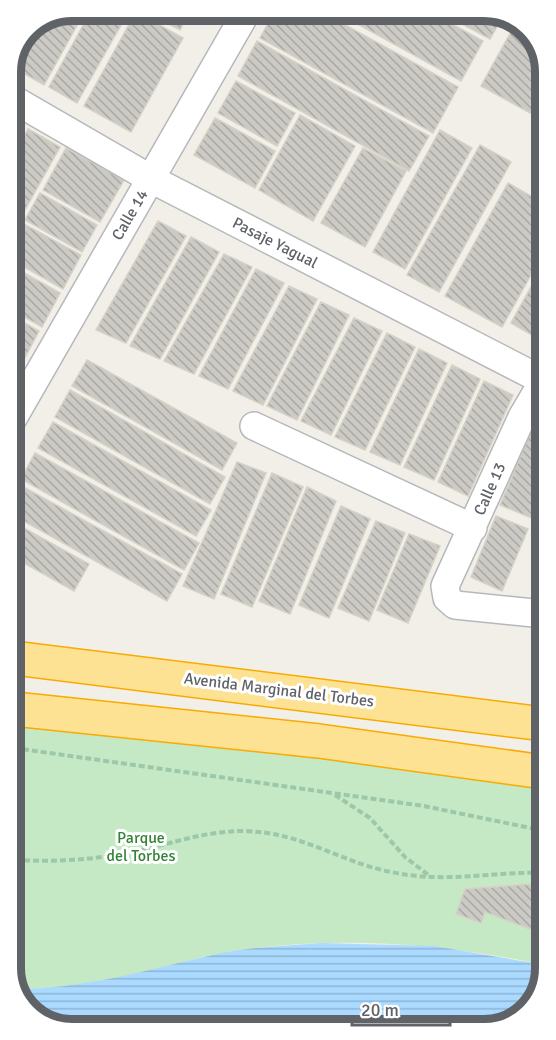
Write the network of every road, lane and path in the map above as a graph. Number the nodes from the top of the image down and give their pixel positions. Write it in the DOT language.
graph roads {
  1 [pos="241,21"];
  2 [pos="21,104"];
  3 [pos="151,179"];
  4 [pos="535,378"];
  5 [pos="535,394"];
  6 [pos="21,404"];
  7 [pos="254,426"];
  8 [pos="473,528"];
  9 [pos="535,613"];
  10 [pos="21,659"];
  11 [pos="21,711"];
  12 [pos="535,723"];
  13 [pos="21,749"];
  14 [pos="535,771"];
  15 [pos="334,794"];
  16 [pos="535,829"];
  17 [pos="21,860"];
  18 [pos="535,873"];
  19 [pos="432,878"];
  1 -- 3 [label="street, Calle 14"];
  2 -- 3 [label="street, Pasaje Yagual"];
  3 -- 4 [label="street, Pasaje Yagual"];
  3 -- 6 [label="street, Calle 14"];
  5 -- 8 [label="street, Calle 13"];
  7 -- 8 [label="street"];
  8 -- 9 [label="street, Calle 13"];
  10 -- 12 [label="highway, Avenida Marginal del Torbes"];
  11 -- 14 [label="highway"];
  13 -- 15 [label="path"];
  15 -- 16 [label="path"];
  15 -- 19 [label="path"];
  17 -- 19 [label="path"];
  18 -- 19 [label="path"];
}
